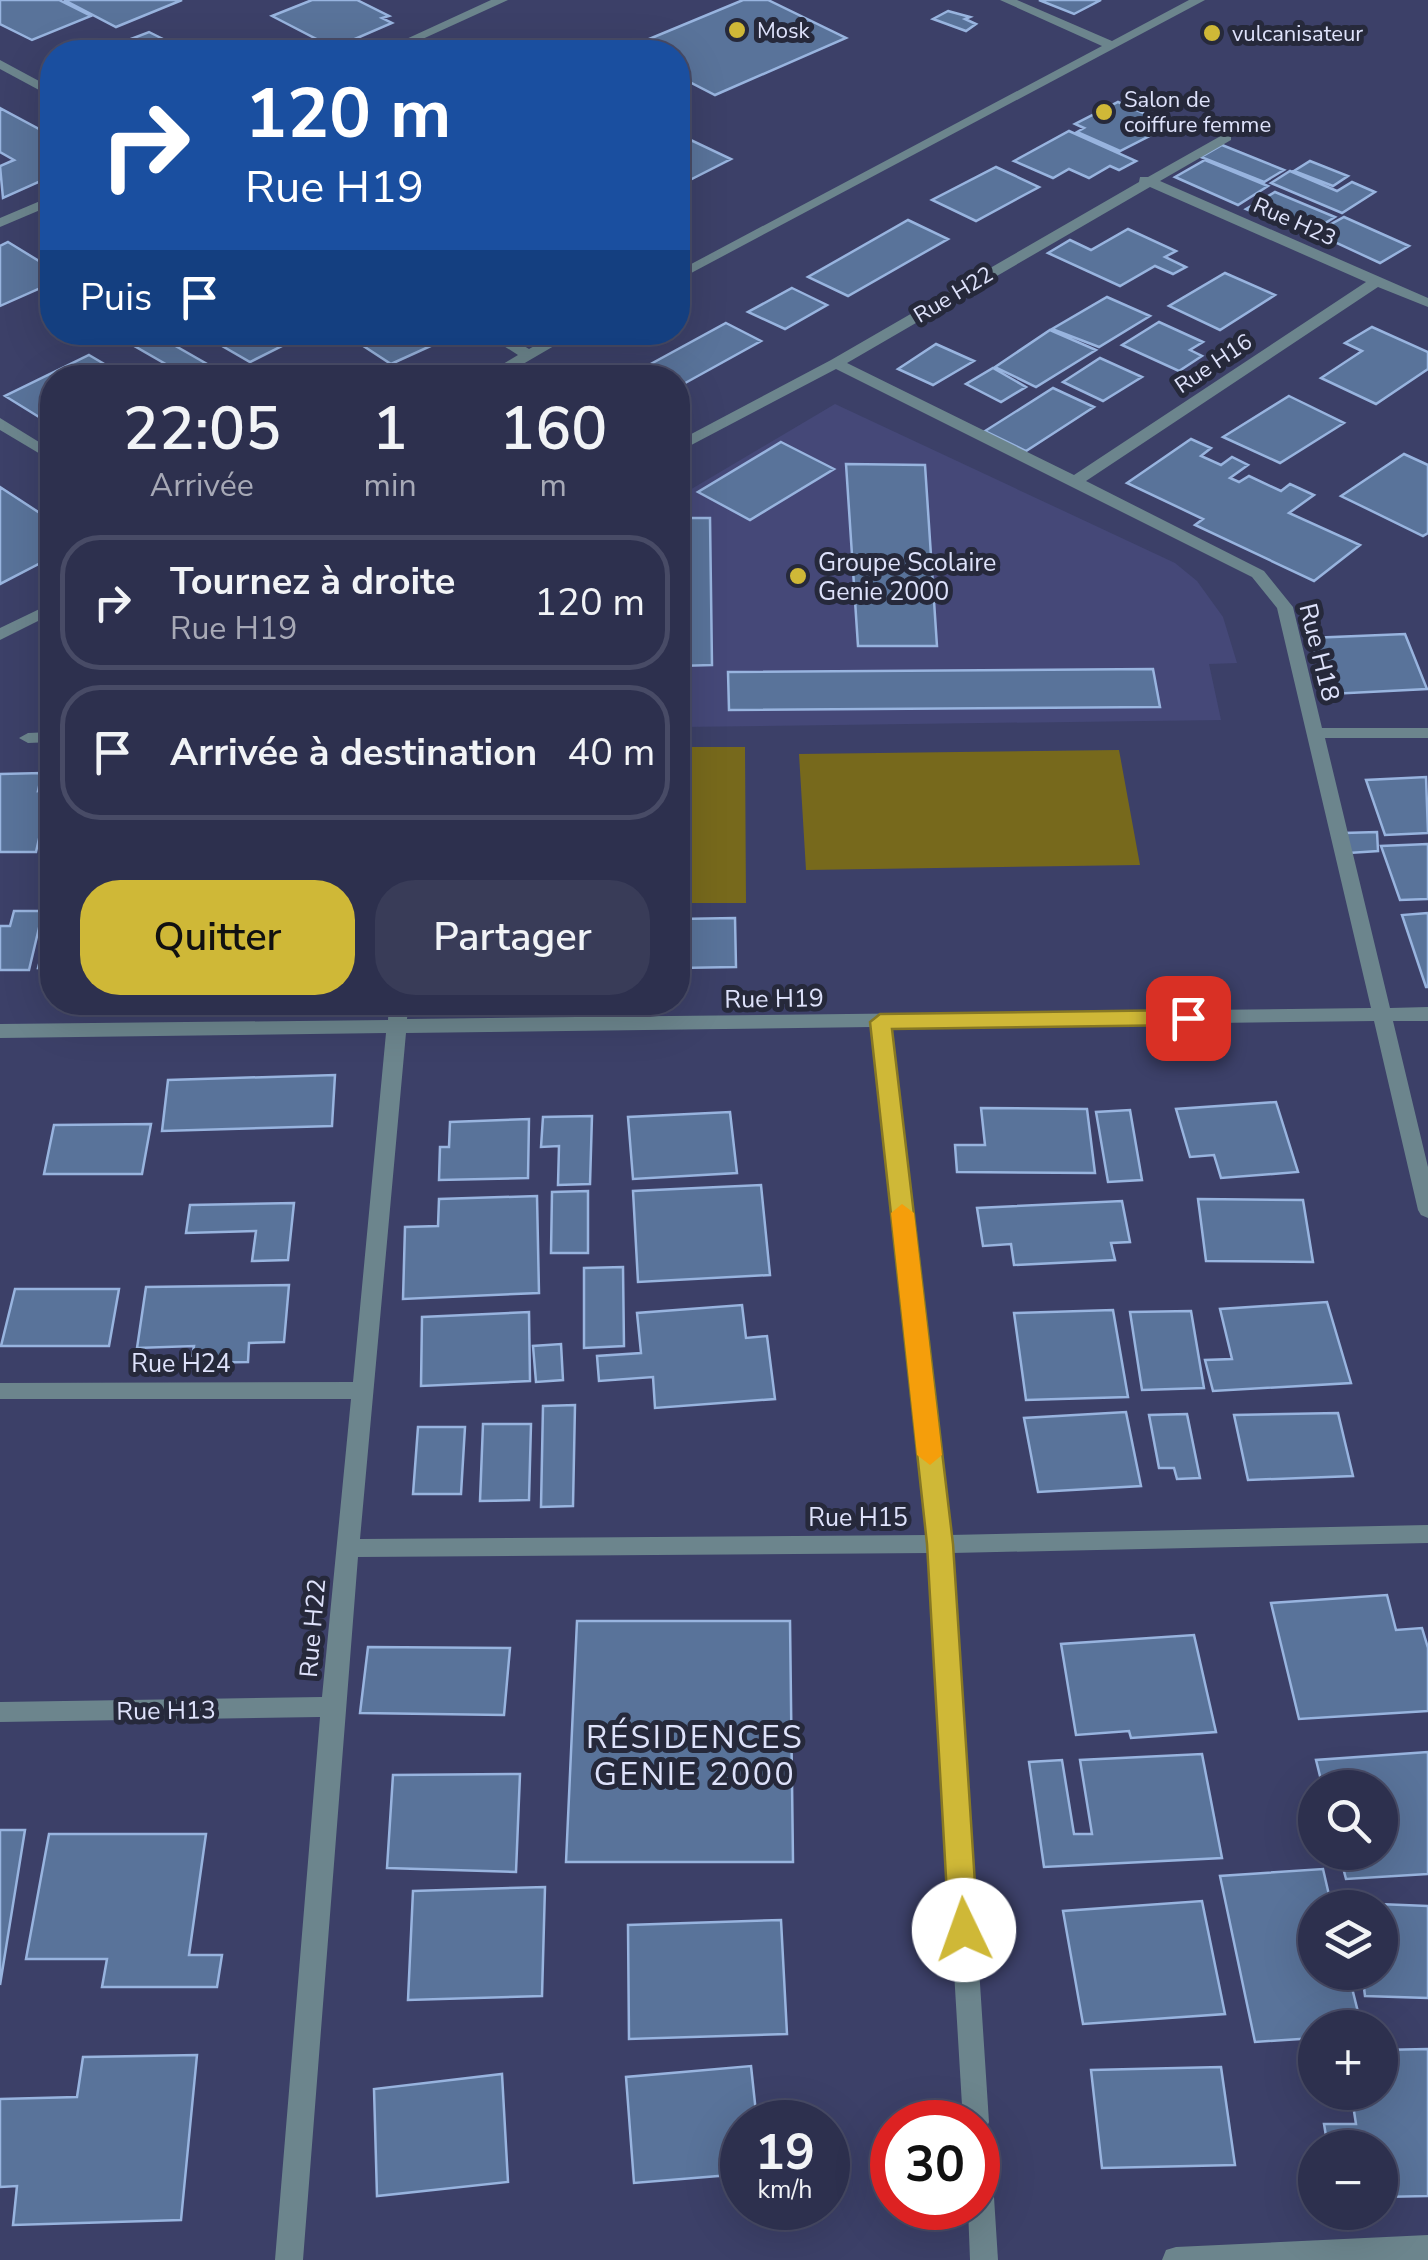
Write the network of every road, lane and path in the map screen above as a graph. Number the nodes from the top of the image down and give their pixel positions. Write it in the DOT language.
graph roads {
  1 [pos="502,0"];
  2 [pos="1006,0"];
  3 [pos="1199,0"];
  4 [pos="411,40"];
  5 [pos="1112,46"];
  6 [pos="0,64"];
  7 [pos="40,86"];
  8 [pos="1226,136"];
  9 [pos="1145,180"];
  10 [pos="40,205"];
  11 [pos="0,223"];
  12 [pos="690,270"];
  13 [pos="1377,281"];
  14 [pos="1428,303"];
  15 [pos="511,345"];
  16 [pos="547,345"];
  17 [pos="529,355"];
  18 [pos="836,363"];
  19 [pos="510,365"];
  20 [pos="0,424"];
  21 [pos="690,441"];
  22 [pos="40,449"];
  23 [pos="1074,483"];
  24 [pos="40,614"];
  25 [pos="0,635"];
  26 [pos="1314,733"];
  27 [pos="1428,734"];
  28 [pos="28,738"];
  29 [pos="40,738"];
  30 [pos="1428,1014"];
  31 [pos="398,1015"];
  32 [pos="1381,1015"];
  33 [pos="880,1022"];
  34 [pos="0,1031"];
  35 [pos="1428,1210"];
  36 [pos="363,1390"];
  37 [pos="0,1391"];
  38 [pos="1428,1534"];
  39 [pos="940,1544"];
  40 [pos="348,1548"];
  41 [pos="333,1706"];
  42 [pos="0,1712"];
  43 [pos="975,2100"];
  44 [pos="982,2230"];
  45 [pos="1428,2248"];
  46 [pos="289,2260"];
  47 [pos="984,2260"];
  48 [pos="1176,2260"];
  1 -- 4 [label="street"];
  2 -- 5 [label="street"];
  3 -- 5 [label="street"];
  5 -- 12 [label="street"];
  6 -- 7 [label="street"];
  8 -- 9 [label="street, Rue H22"];
  9 -- 13 [label="street, Rue H23"];
  9 -- 18 [label="street, Rue H22"];
  10 -- 11 [label="street"];
  13 -- 14 [label="street, Rue H23"];
  13 -- 23 [label="street, Rue H16"];
  15 -- 17 [label="street"];
  16 -- 17 [label="street"];
  17 -- 19 [label="street"];
  18 -- 21 [label="street, Rue H22"];
  18 -- 23 [label="street, Rue H18"];
  20 -- 22 [label="street"];
  23 -- 26 [label="street, Rue H18"];
  24 -- 25 [label="street"];
  26 -- 27 [label="street"];
  26 -- 32 [label="street, Rue H18"];
  28 -- 29 [label="street"];
  30 -- 32 [label="street, Rue H19"];
  31 -- 33 [label="street, Rue H19"];
  31 -- 34 [label="street, Rue H19"];
  31 -- 36 [label="street, Rue H22"];
  32 -- 33 [label="street, Rue H19"];
  32 -- 35 [label="street, Rue H18"];
  33 -- 39 [label="street"];
  36 -- 37 [label="street, Rue H24"];
  36 -- 40 [label="street, Rue H22"];
  38 -- 39 [label="street, Rue H15"];
  39 -- 40 [label="street, Rue H15"];
  39 -- 43 [label="street"];
  40 -- 41 [label="street, Rue H22"];
  41 -- 42 [label="street, Rue H13"];
  41 -- 46 [label="street, Rue H22"];
  44 -- 47 [label="street"];
  45 -- 48 [label="street"];
}
